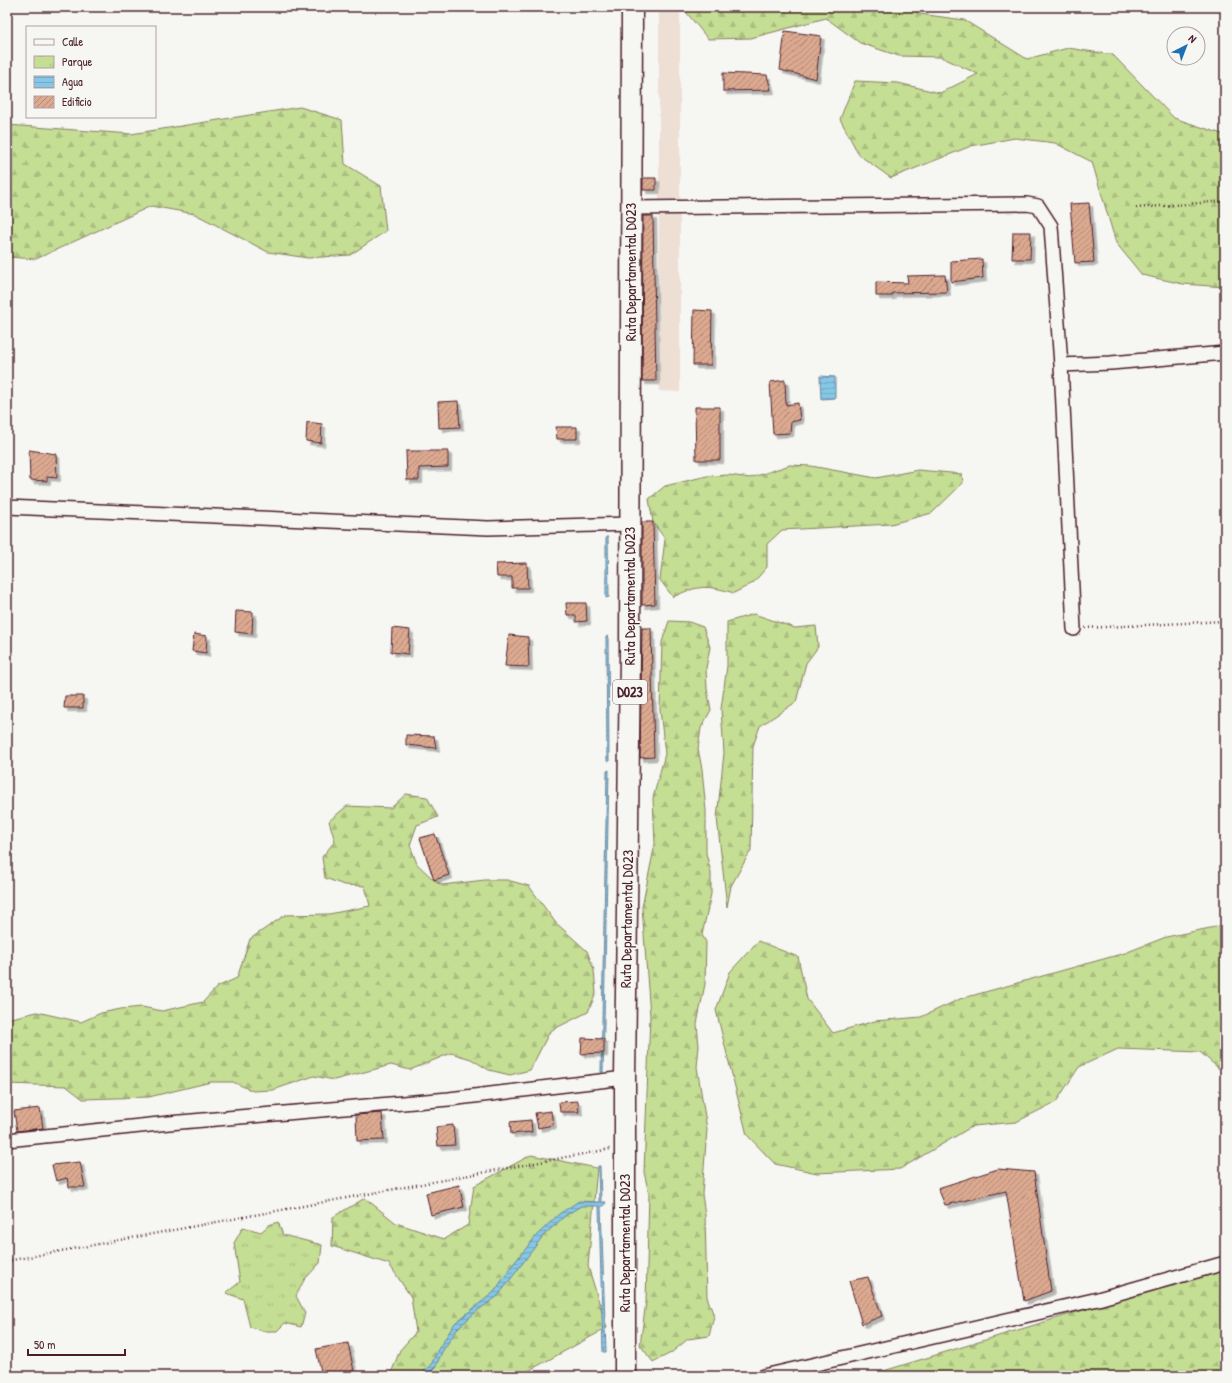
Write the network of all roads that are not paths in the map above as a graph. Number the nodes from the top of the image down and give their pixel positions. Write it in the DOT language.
graph roads {
  1 [pos="632,7"];
  2 [pos="632,208"];
  3 [pos="1225,353"];
  4 [pos="1061,365"];
  5 [pos="7,507"];
  6 [pos="631,524"];
  7 [pos="1074,629"];
  8 [pos="625,1078"];
  9 [pos="7,1140"];
  10 [pos="1225,1263"];
  11 [pos="625,1376"];
  12 [pos="764,1376"];
  1 -- 2 [label="main road, Ruta Departamental D023 / D023"];
  2 -- 4 [label="street"];
  2 -- 6 [label="main road, Ruta Departamental D023 / D023"];
  3 -- 4 [label="street"];
  4 -- 7 [label="street"];
  5 -- 6 [label="street"];
  6 -- 8 [label="main road, Ruta Departamental D023 / D023"];
  8 -- 9 [label="street"];
  8 -- 11 [label="main road, Ruta Departamental D023 / D023"];
  10 -- 12 [label="street"];
}
